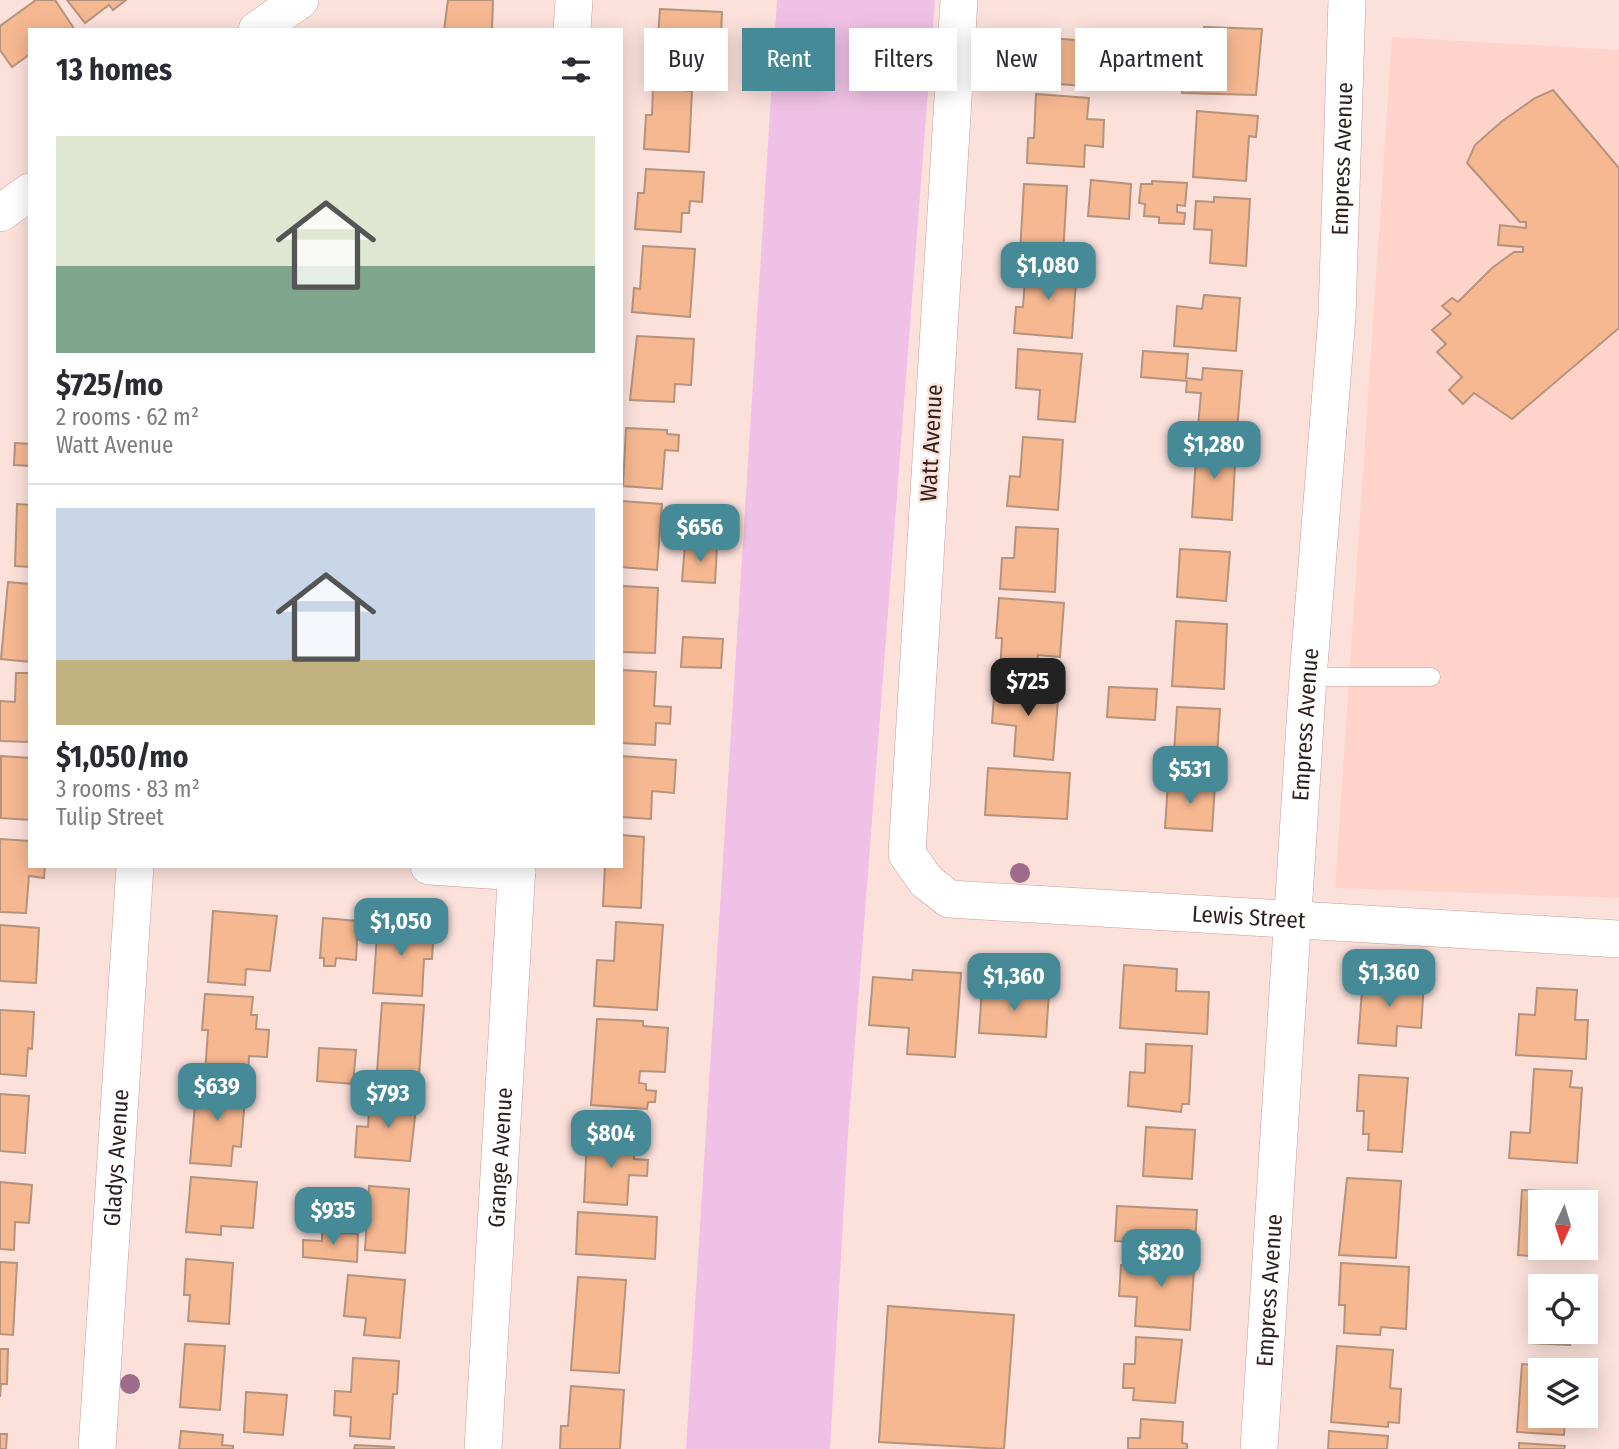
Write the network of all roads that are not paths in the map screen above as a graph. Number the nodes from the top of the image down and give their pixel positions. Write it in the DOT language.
graph roads {
  1 [pos="300,0"];
  2 [pos="574,0"];
  3 [pos="959,0"];
  4 [pos="1347,0"];
  5 [pos="260,28"];
  6 [pos="572,28"];
  7 [pos="28,193"];
  8 [pos="0,213"];
  9 [pos="1308,677"];
  10 [pos="1431,677"];
  11 [pos="135,868"];
  12 [pos="488,868"];
  13 [pos="517,869"];
  14 [pos="926,881"];
  15 [pos="1293,921"];
  16 [pos="1619,939"];
  17 [pos="97,1449"];
  18 [pos="483,1449"];
  19 [pos="1259,1449"];
  1 -- 5 [label="street"];
  2 -- 6 [label="street"];
  3 -- 14 [label="street, Watt Avenue"];
  4 -- 9 [label="street, Empress Avenue"];
  7 -- 8 [label="street"];
  9 -- 10 [label="lane"];
  9 -- 15 [label="street, Empress Avenue"];
  11 -- 17 [label="street, Gladys Avenue"];
  12 -- 13 [label="street"];
  13 -- 18 [label="street, Grange Avenue"];
  14 -- 15 [label="street, Lewis Street"];
  15 -- 16 [label="street, Lewis Street"];
  15 -- 19 [label="street, Empress Avenue"];
}
